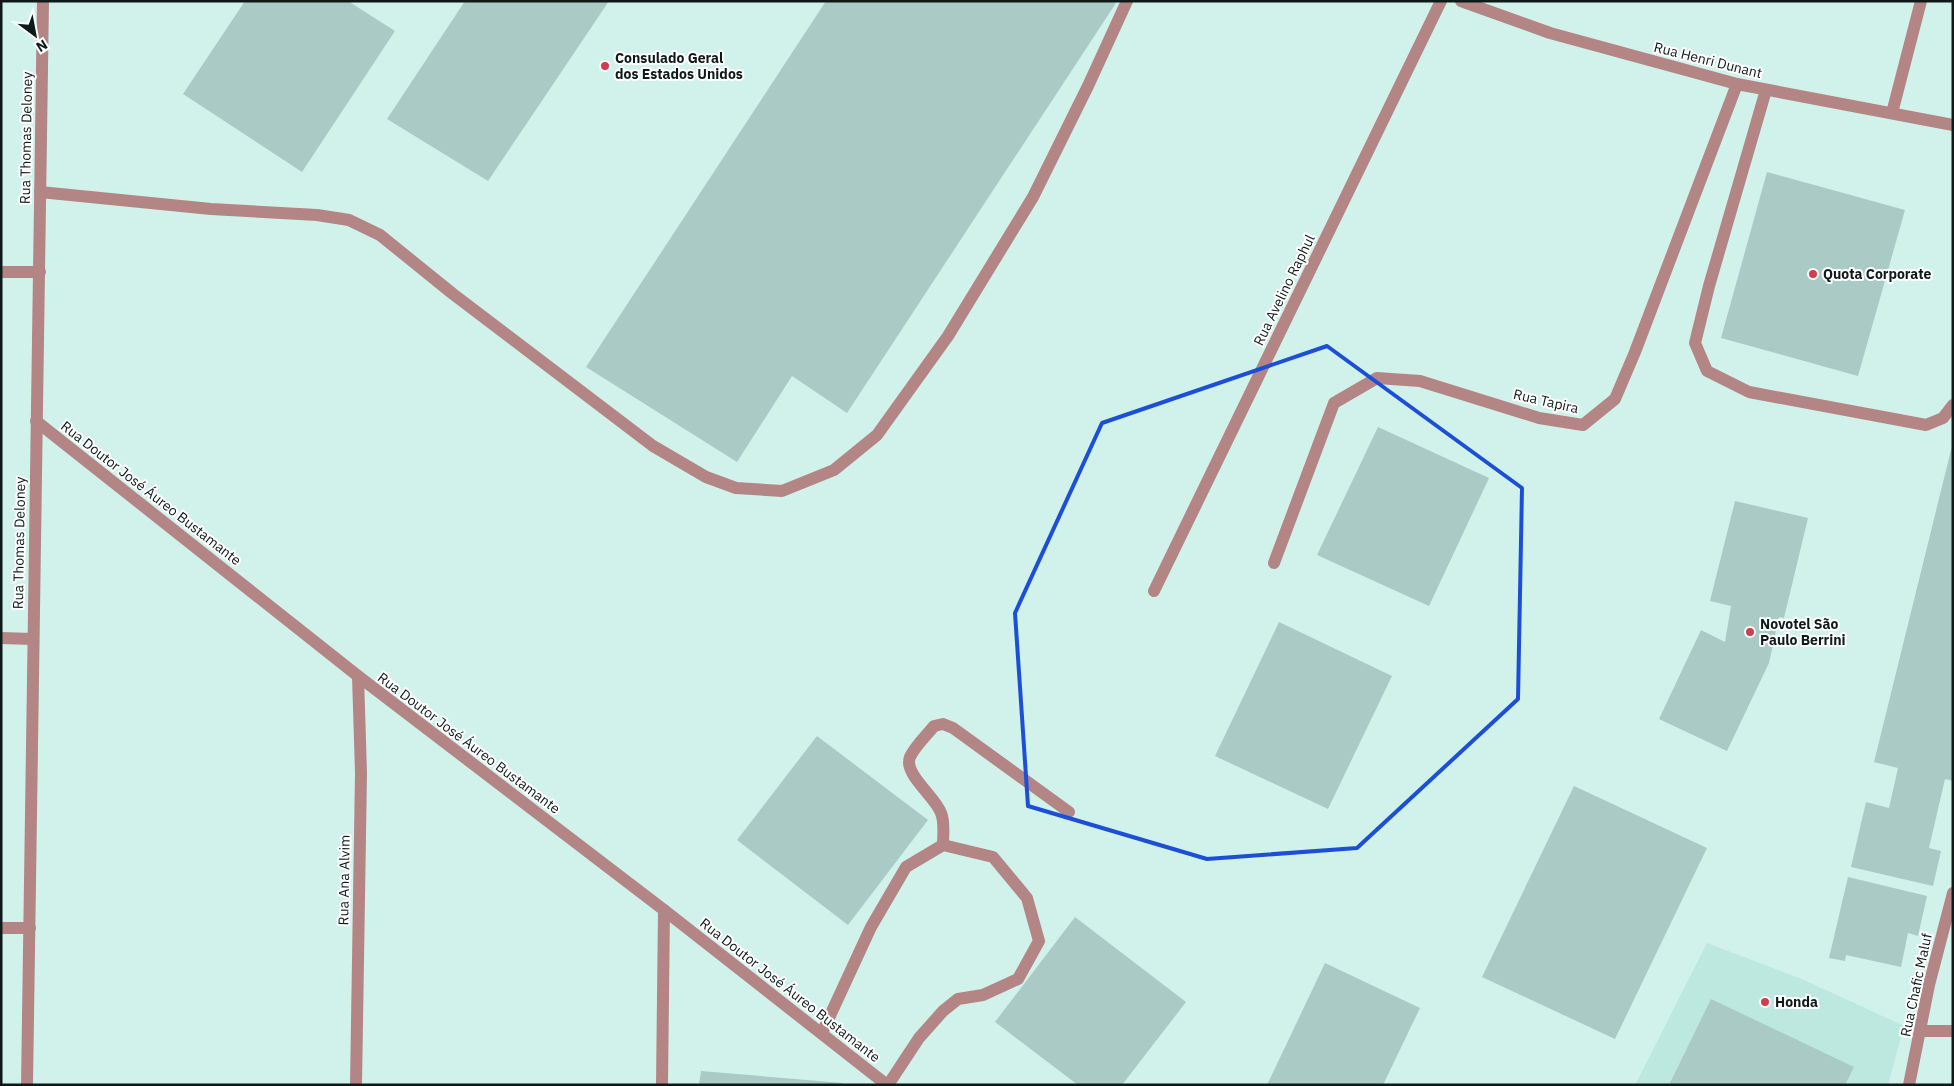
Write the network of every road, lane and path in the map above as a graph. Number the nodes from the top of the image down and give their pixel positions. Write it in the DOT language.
graph roads {
  1 [pos="43,1"];
  2 [pos="1127,1"];
  3 [pos="1441,1"];
  4 [pos="1461,1"];
  5 [pos="1921,1"];
  6 [pos="1737,84"];
  7 [pos="1766,90"];
  8 [pos="1892,113"];
  9 [pos="1953,125"];
  10 [pos="40,192"];
  11 [pos="1,272"];
  12 [pos="40,272"];
  13 [pos="1953,405"];
  14 [pos="36,421"];
  15 [pos="1274,563"];
  16 [pos="1154,591"];
  17 [pos="1,638"];
  18 [pos="33,639"];
  19 [pos="358,676"];
  20 [pos="1069,812"];
  21 [pos="943,844"];
  22 [pos="1953,893"];
  23 [pos="664,910"];
  24 [pos="1,928"];
  25 [pos="30,928"];
  26 [pos="1953,1031"];
  27 [pos="1921,1032"];
  28 [pos="822,1033"];
  29 [pos="28,1085"];
  30 [pos="356,1085"];
  31 [pos="662,1085"];
  32 [pos="888,1085"];
  33 [pos="1909,1085"];
  1 -- 10 [label="street, Rua Thomas Deloney"];
  2 -- 10 [label="street"];
  3 -- 16 [label="street, Rua Avelino Raphul"];
  4 -- 6 [label="street, Rua Henri Dunant"];
  5 -- 8 [label="street"];
  6 -- 7 [label="street, Rua Henri Dunant"];
  6 -- 15 [label="street, Rua Tapira"];
  7 -- 8 [label="street, Rua Henri Dunant"];
  7 -- 13 [label="street"];
  8 -- 9 [label="street, Rua Henri Dunant"];
  10 -- 12 [label="street, Rua Thomas Deloney"];
  11 -- 12 [label="street"];
  12 -- 14 [label="street, Rua Thomas Deloney"];
  14 -- 18 [label="street, Rua Thomas Deloney"];
  14 -- 19 [label="street, Rua Doutor José Áureo Bustamante"];
  17 -- 18 [label="street"];
  18 -- 25 [label="street, Rua Thomas Deloney"];
  19 -- 23 [label="street, Rua Doutor José Áureo Bustamante"];
  19 -- 30 [label="street, Rua Ana Alvim"];
  20 -- 21 [label="street"];
  21 -- 28 [label="street"];
  21 -- 32 [label="street"];
  22 -- 27 [label="street, Rua Chafic Maluf"];
  23 -- 28 [label="street, Rua Doutor José Áureo Bustamante"];
  23 -- 31 [label="street"];
  24 -- 25 [label="street"];
  25 -- 29 [label="street, Rua Thomas Deloney"];
  26 -- 27 [label="street"];
  27 -- 33 [label="street, Rua Chafic Maluf"];
  28 -- 32 [label="street, Rua Doutor José Áureo Bustamante"];
}
